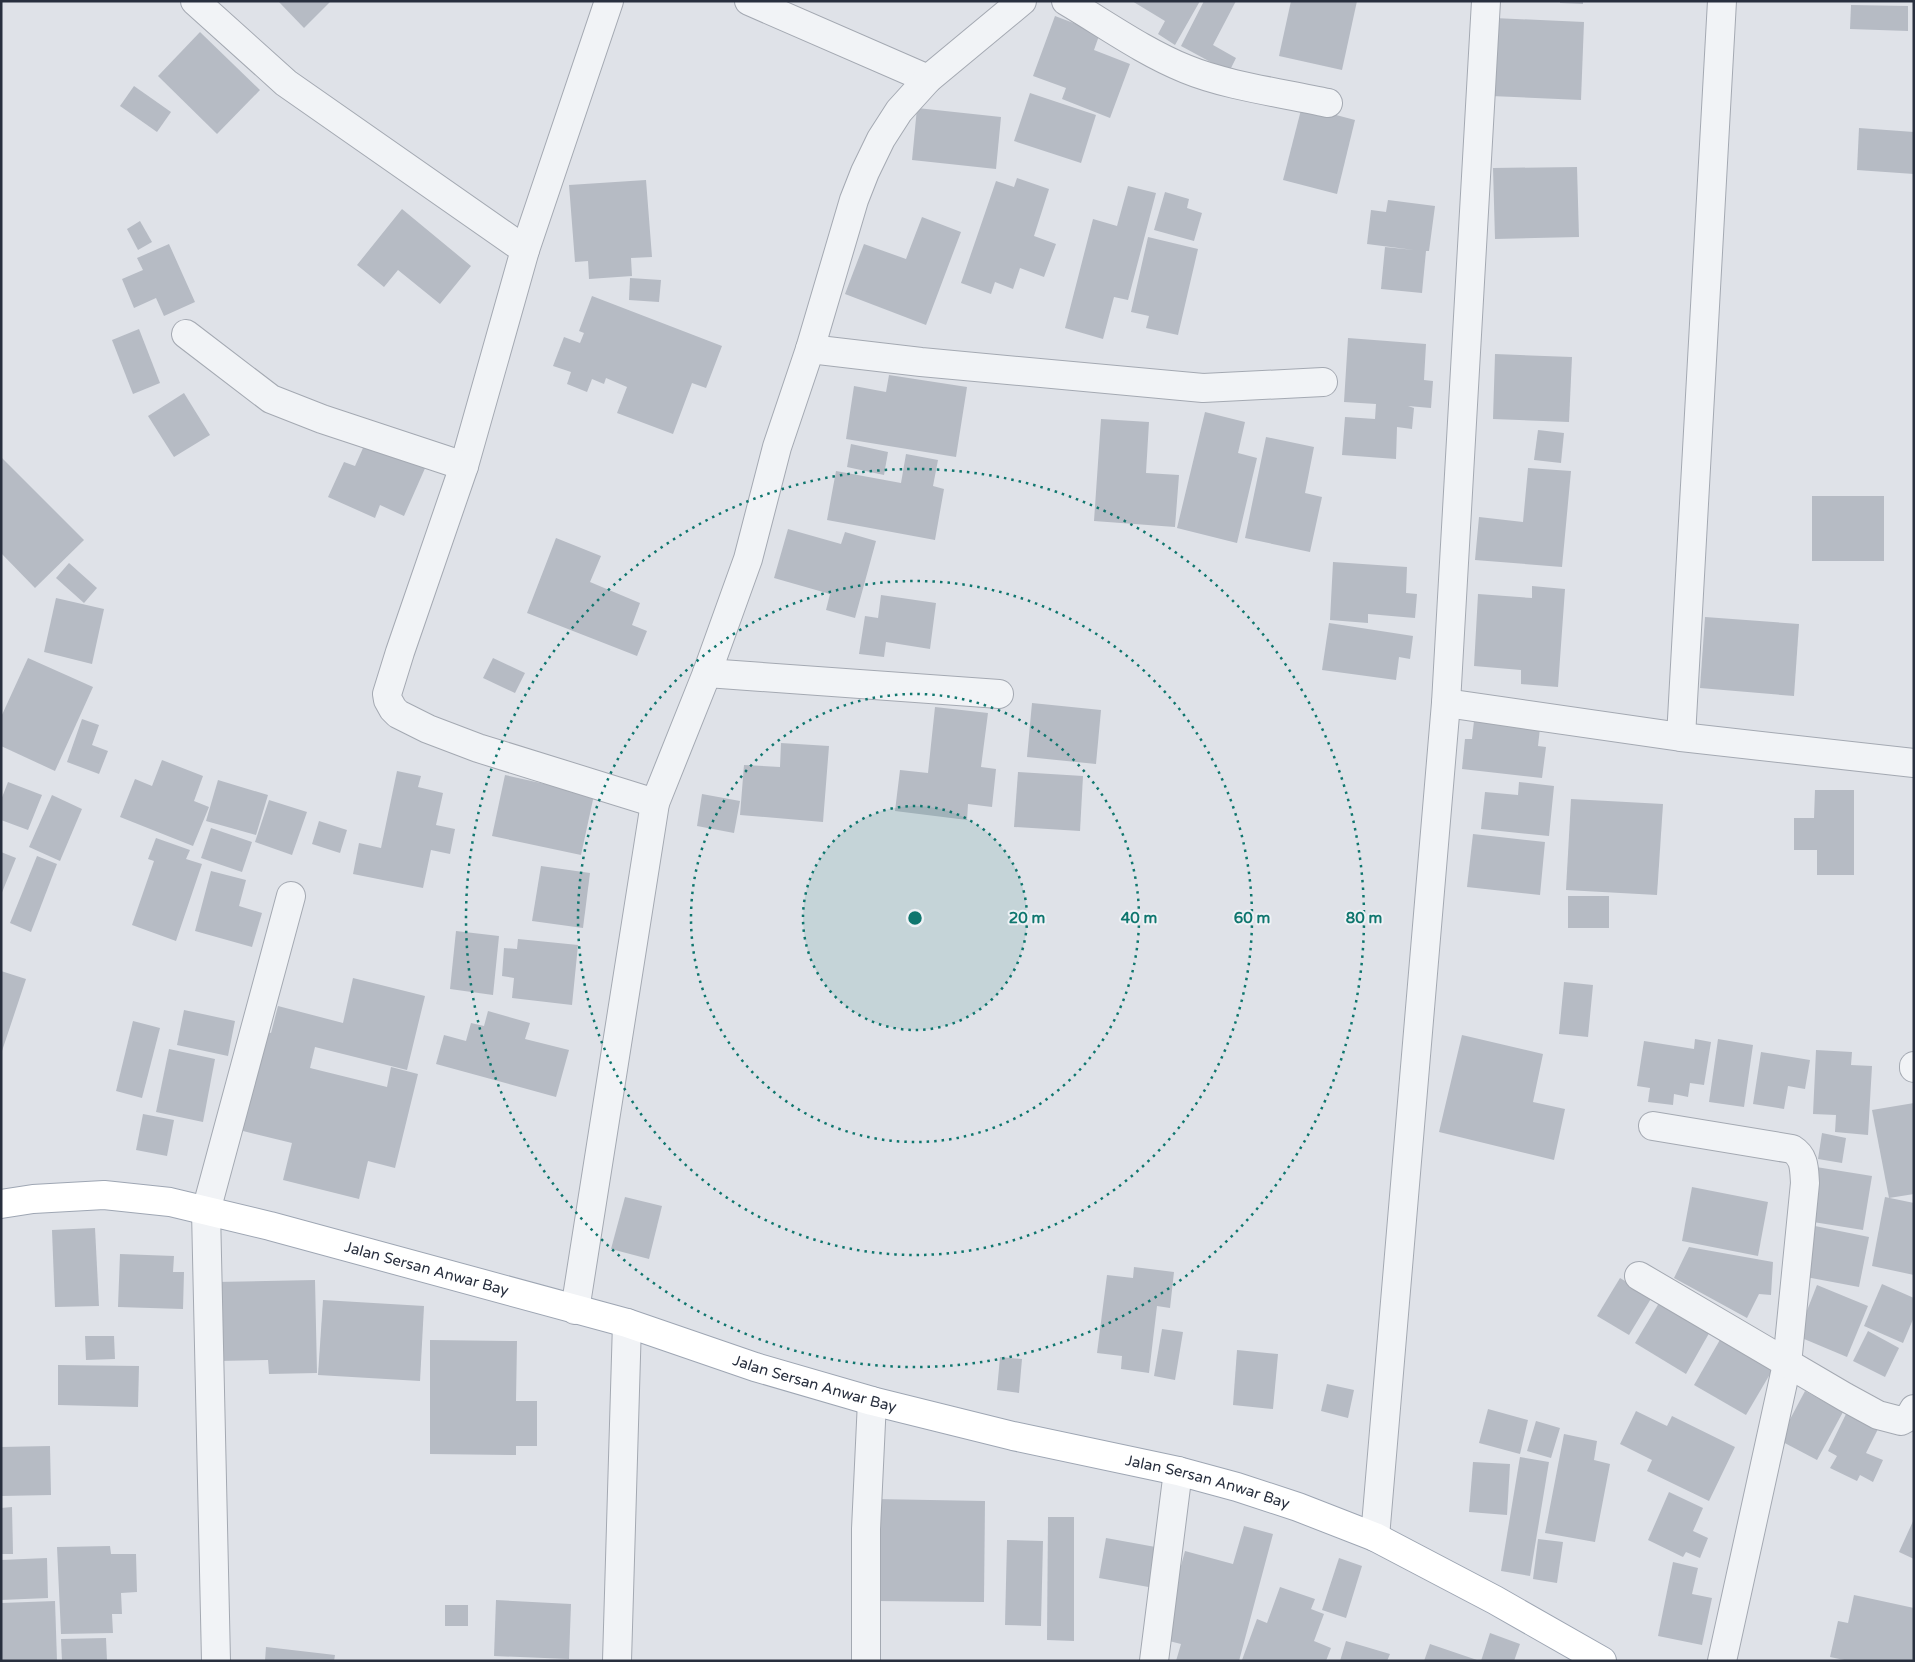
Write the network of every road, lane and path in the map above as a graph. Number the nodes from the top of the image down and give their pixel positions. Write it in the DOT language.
graph roads {
  1 [pos="195,1"];
  2 [pos="609,1"];
  3 [pos="1022,1"];
  4 [pos="1066,1"];
  5 [pos="1486,1"];
  6 [pos="1722,1"];
  7 [pos="755,2"];
  8 [pos="928,80"];
  9 [pos="1328,103"];
  10 [pos="525,250"];
  11 [pos="186,334"];
  12 [pos="810,349"];
  13 [pos="1323,382"];
  14 [pos="464,466"];
  15 [pos="707,673"];
  16 [pos="1000,694"];
  17 [pos="1446,703"];
  18 [pos="1681,738"];
  19 [pos="1914,763"];
  20 [pos="655,803"];
  21 [pos="291,896"];
  22 [pos="1653,1126"];
  23 [pos="1,1204"];
  24 [pos="206,1211"];
  25 [pos="1639,1276"];
  26 [pos="575,1310"];
  27 [pos="627,1323"];
  28 [pos="1787,1364"];
  29 [pos="872,1401"];
  30 [pos="1914,1408"];
  31 [pos="1178,1471"];
  32 [pos="1375,1537"];
  33 [pos="216,1661"];
  34 [pos="617,1661"];
  35 [pos="866,1661"];
  36 [pos="1154,1661"];
  37 [pos="1602,1661"];
  38 [pos="1722,1661"];
  1 -- 10 [label="street"];
  2 -- 10 [label="street"];
  3 -- 8 [label="street"];
  4 -- 9 [label="street"];
  5 -- 17 [label="street"];
  6 -- 18 [label="street"];
  7 -- 8 [label="street"];
  8 -- 12 [label="street"];
  10 -- 14 [label="street"];
  11 -- 14 [label="street"];
  12 -- 13 [label="street"];
  12 -- 15 [label="street"];
  14 -- 20 [label="street"];
  15 -- 16 [label="street"];
  15 -- 20 [label="street"];
  17 -- 18 [label="street"];
  17 -- 32 [label="street"];
  18 -- 19 [label="street"];
  20 -- 26 [label="street"];
  21 -- 24 [label="street"];
  22 -- 28 [label="street"];
  23 -- 24 [label="main road, Jalan Sersan Anwar Bay"];
  24 -- 26 [label="main road, Jalan Sersan Anwar Bay"];
  24 -- 33 [label="street"];
  25 -- 28 [label="street"];
  26 -- 27 [label="main road, Jalan Sersan Anwar Bay"];
  27 -- 29 [label="main road, Jalan Sersan Anwar Bay"];
  27 -- 34 [label="street"];
  28 -- 30 [label="street"];
  28 -- 38 [label="street"];
  29 -- 31 [label="main road, Jalan Sersan Anwar Bay"];
  29 -- 35 [label="street"];
  31 -- 32 [label="main road, Jalan Sersan Anwar Bay"];
  31 -- 36 [label="street"];
  32 -- 37 [label="main road, Jalan Sersan Anwar Bay"];
}
